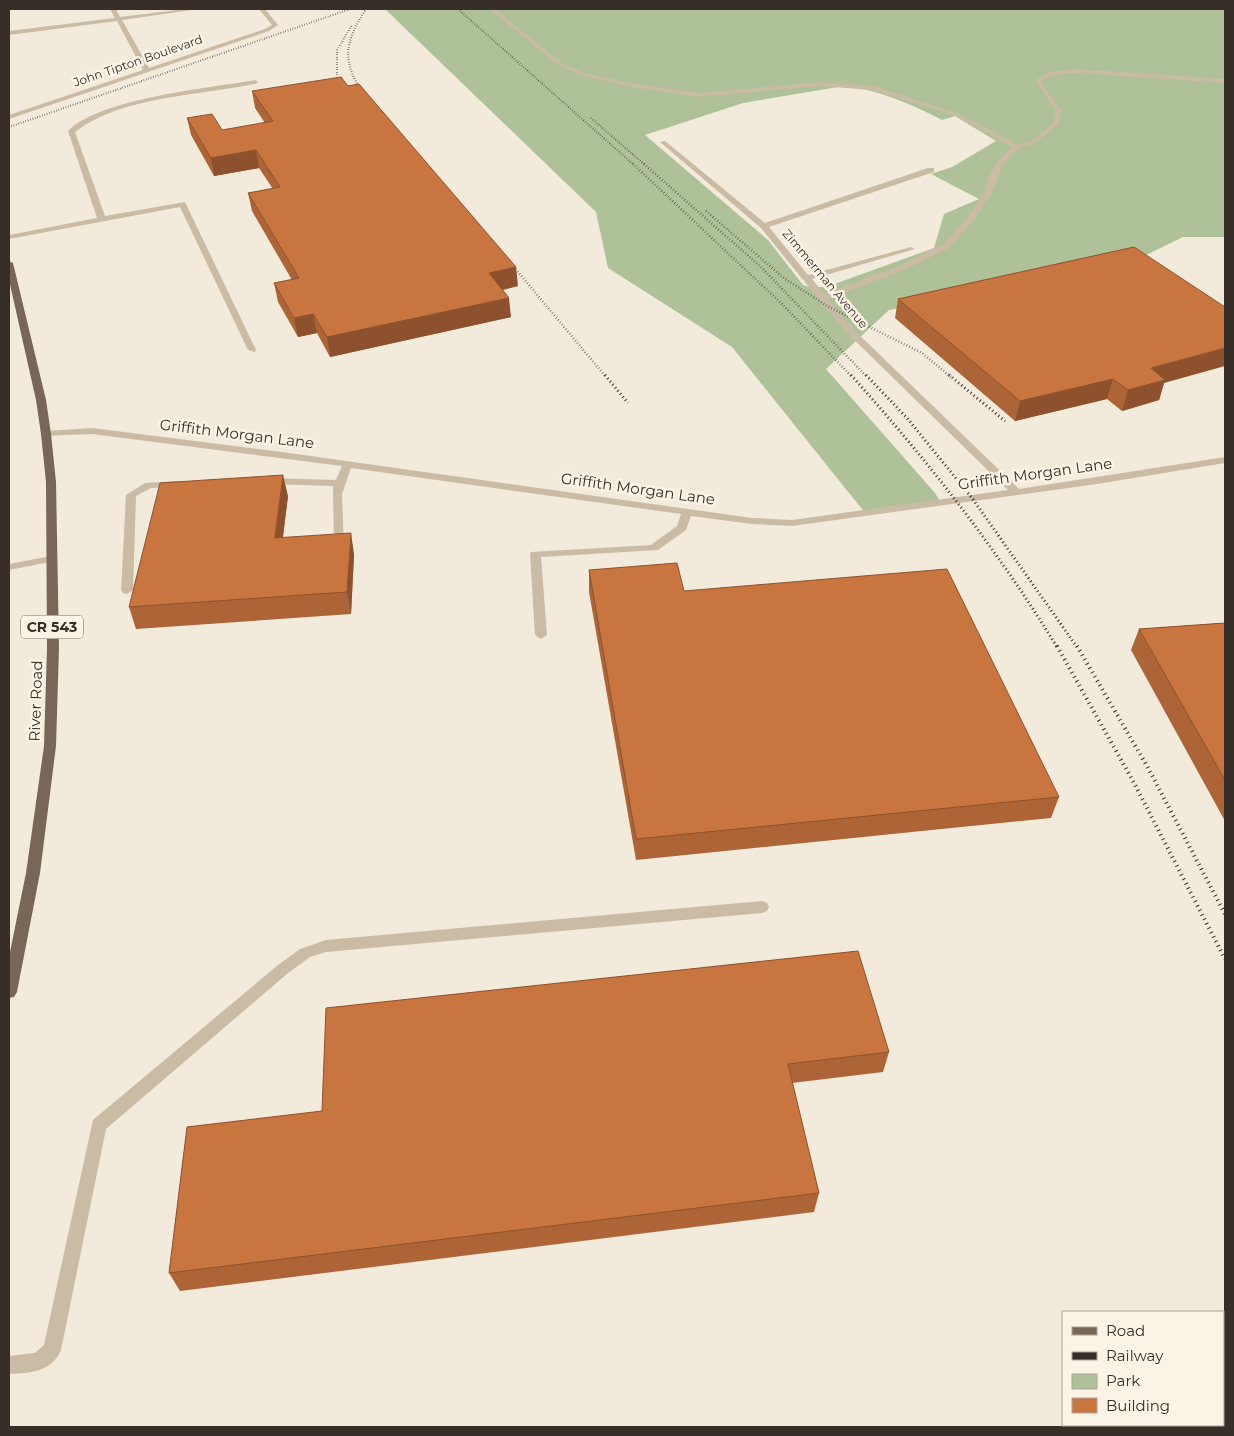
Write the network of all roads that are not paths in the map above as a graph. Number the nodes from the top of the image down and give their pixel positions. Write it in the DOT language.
graph roads {
  1 [pos="113,9"];
  2 [pos="196,9"];
  3 [pos="262,9"];
  4 [pos="492,9"];
  5 [pos="119,18"];
  6 [pos="9,33"];
  7 [pos="146,69"];
  8 [pos="256,82"];
  9 [pos="1225,82"];
  10 [pos="9,117"];
  11 [pos="662,142"];
  12 [pos="1017,147"];
  13 [pos="931,170"];
  14 [pos="102,220"];
  15 [pos="764,226"];
  16 [pos="9,237"];
  17 [pos="911,249"];
  18 [pos="9,263"];
  19 [pos="806,278"];
  20 [pos="12,289"];
  21 [pos="822,298"];
  22 [pos="252,350"];
  23 [pos="46,434"];
  24 [pos="1225,460"];
  25 [pos="348,464"];
  26 [pos="257,481"];
  27 [pos="339,483"];
  28 [pos="184,484"];
  29 [pos="1015,491"];
  30 [pos="687,512"];
  31 [pos="338,548"];
  32 [pos="50,559"];
  33 [pos="9,567"];
  34 [pos="127,590"];
  35 [pos="541,635"];
  36 [pos="762,907"];
  37 [pos="9,992"];
  38 [pos="9,1365"];
  1 -- 5 [label="street"];
  2 -- 5 [label="street"];
  3 -- 7 [label="street, John Tipton Boulevard"];
  4 -- 12 [label="street"];
  5 -- 6 [label="street"];
  5 -- 7 [label="street"];
  7 -- 10 [label="street, John Tipton Boulevard"];
  8 -- 14 [label="street"];
  9 -- 12 [label="street"];
  11 -- 15 [label="street"];
  12 -- 21 [label="street"];
  13 -- 15 [label="street, Zimmerman Avenue"];
  14 -- 16 [label="street"];
  14 -- 22 [label="street"];
  15 -- 19 [label="street, Zimmerman Avenue"];
  17 -- 19 [label="street"];
  18 -- 20 [label="main road, River Road / CR 543"];
  19 -- 21 [label="street, Zimmerman Avenue"];
  20 -- 23 [label="main road, River Road / CR 543"];
  21 -- 29 [label="street, Zimmerman Avenue"];
  23 -- 25 [label="street, Griffith Morgan Lane"];
  23 -- 32 [label="main road, River Road / CR 543"];
  24 -- 29 [label="street, Griffith Morgan Lane"];
  25 -- 27 [label="street"];
  25 -- 30 [label="street, Griffith Morgan Lane"];
  26 -- 27 [label="street"];
  27 -- 31 [label="street"];
  28 -- 34 [label="street"];
  29 -- 30 [label="street, Griffith Morgan Lane"];
  30 -- 35 [label="street"];
  32 -- 33 [label="street"];
  32 -- 37 [label="main road, River Road / CR 543"];
  36 -- 38 [label="street"];
}
